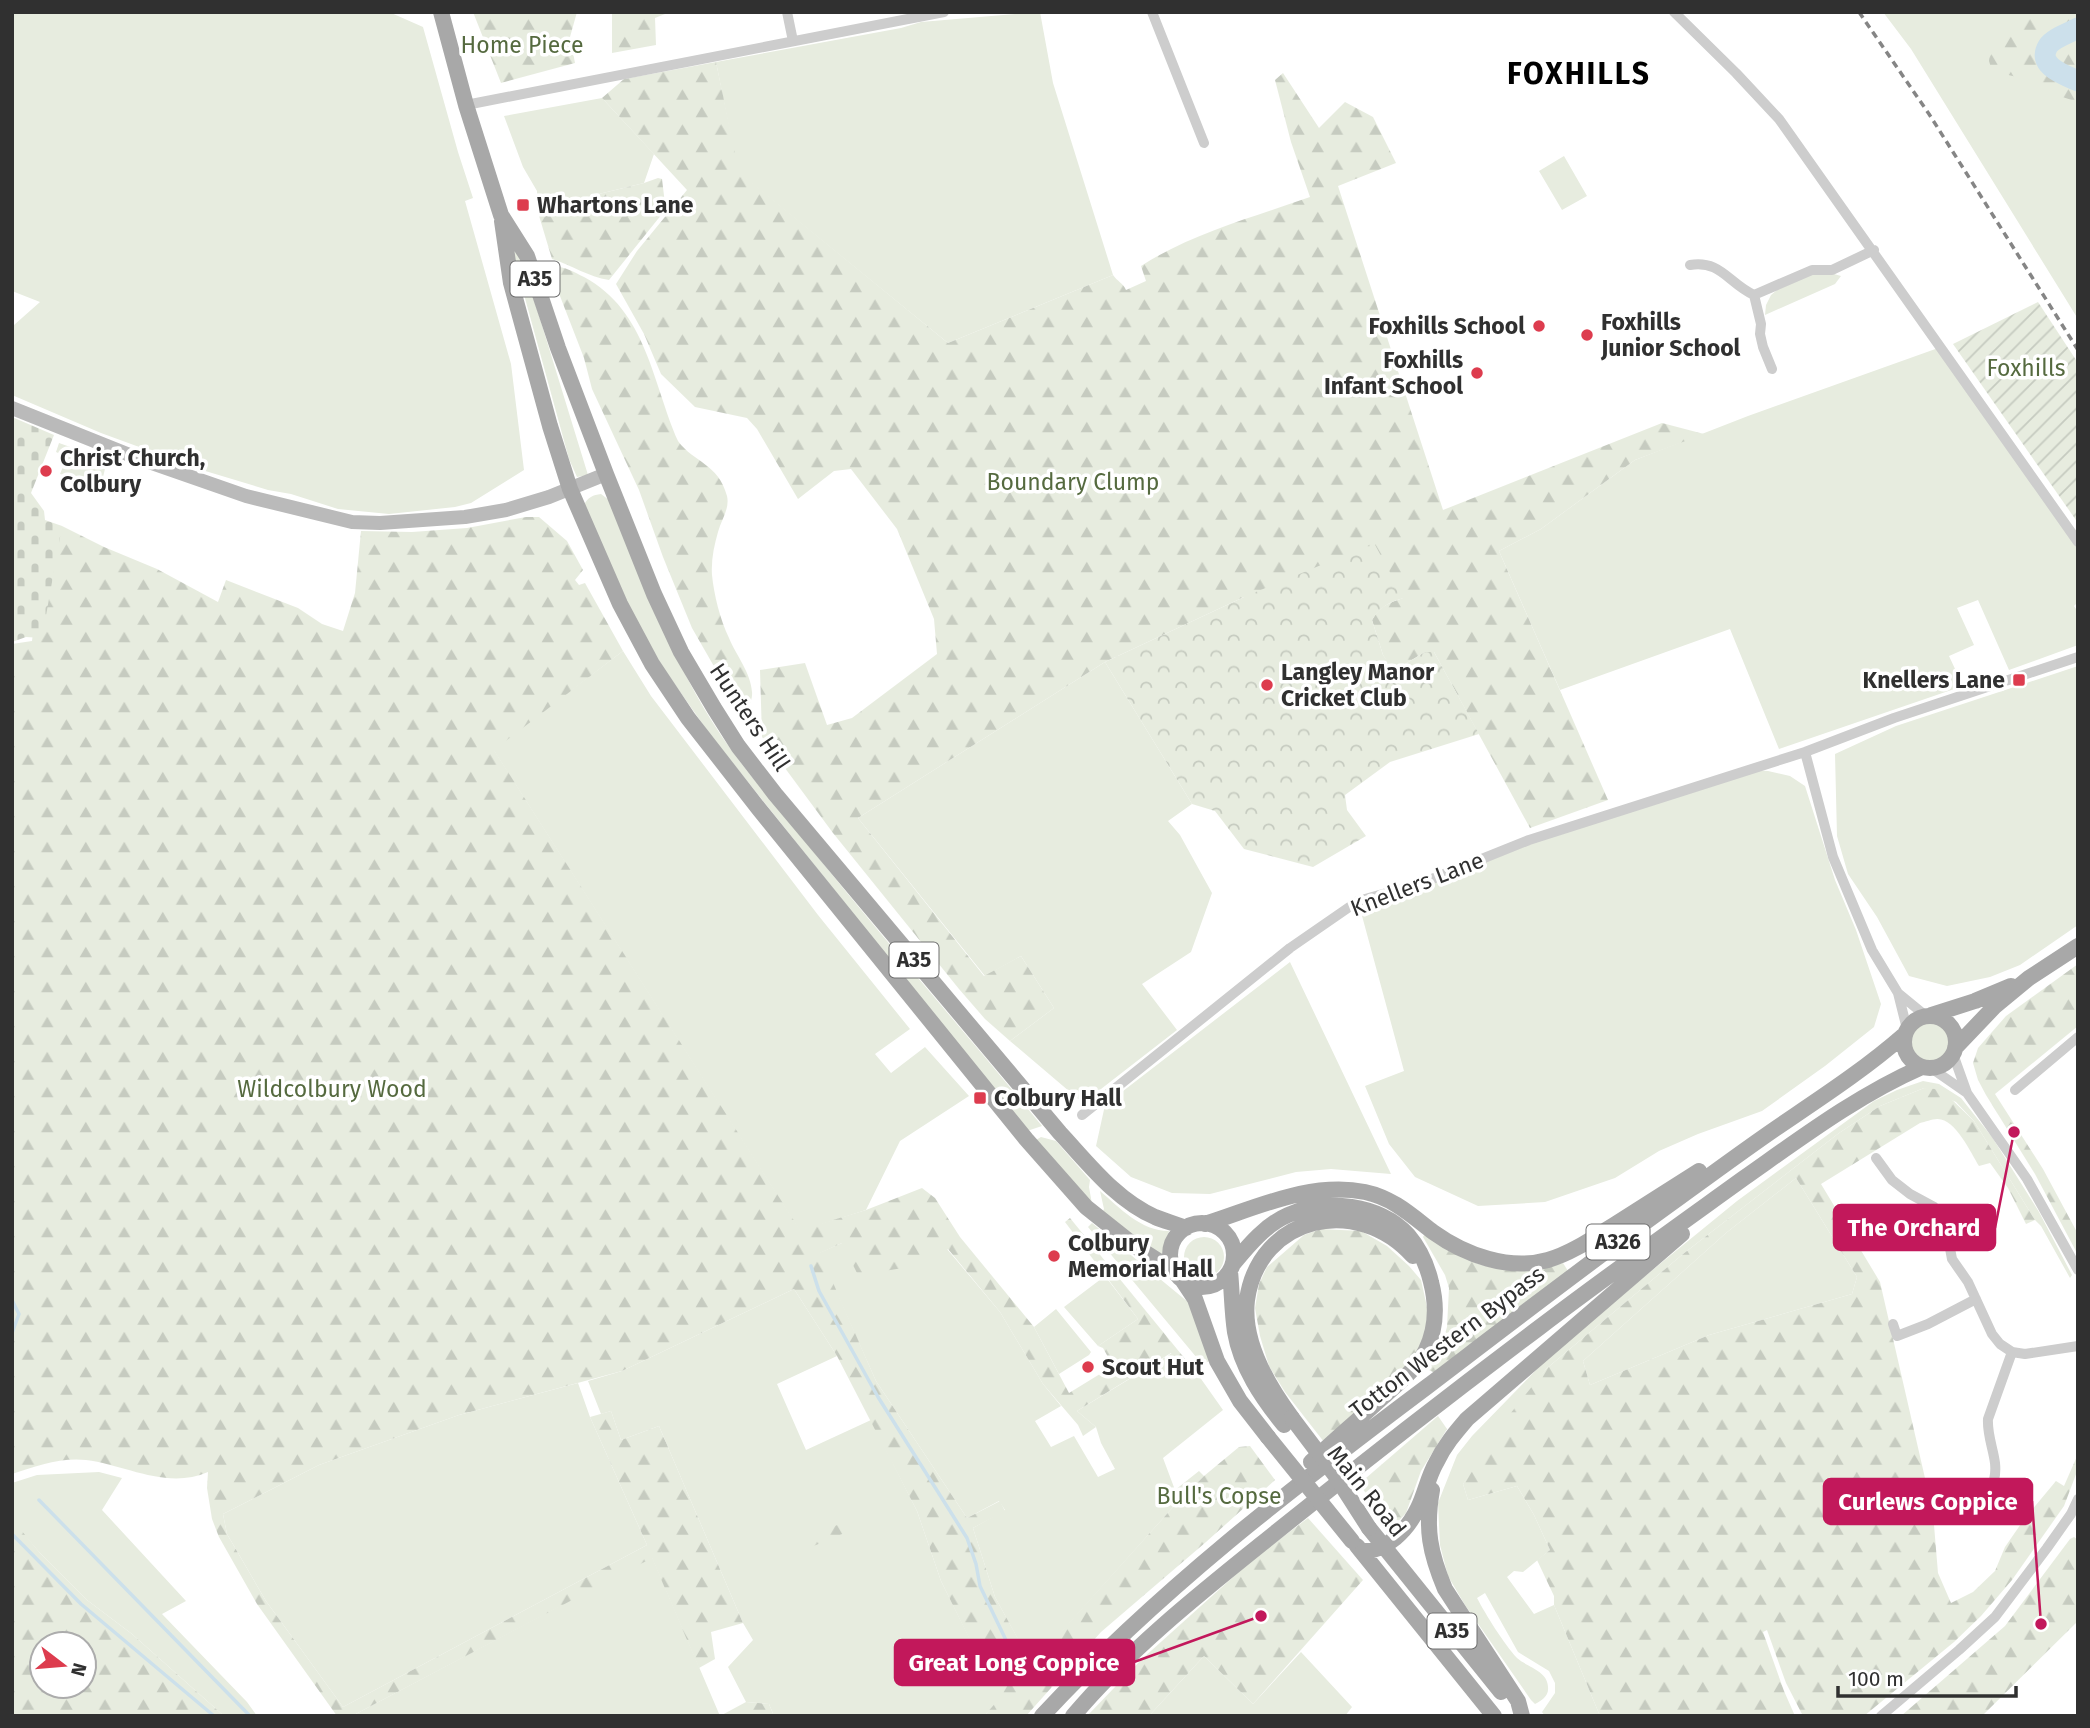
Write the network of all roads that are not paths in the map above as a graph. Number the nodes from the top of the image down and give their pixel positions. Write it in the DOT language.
graph roads {
  1 [pos="441,12"];
  2 [pos="787,12"];
  3 [pos="944,12"];
  4 [pos="1152,12"];
  5 [pos="1674,12"];
  6 [pos="793,41"];
  7 [pos="466,105"];
  8 [pos="1204,143"];
  9 [pos="501,215"];
  10 [pos="1874,250"];
  11 [pos="1690,265"];
  12 [pos="1754,295"];
  13 [pos="1772,369"];
  14 [pos="12,408"];
  15 [pos="606,474"];
  16 [pos="570,489"];
  17 [pos="2078,542"];
  18 [pos="2078,657"];
  19 [pos="1805,752"];
  20 [pos="2078,946"];
  21 [pos="2029,978"];
  22 [pos="1898,993"];
  23 [pos="1929,1015"];
  24 [pos="1906,1032"];
  25 [pos="2078,1037"];
  26 [pos="1954,1051"];
  27 [pos="1927,1067"];
  28 [pos="2015,1090"];
  29 [pos="1967,1093"];
  30 [pos="1082,1115"];
  31 [pos="1756,1142"];
  32 [pos="1876,1158"];
  33 [pos="1761,1167"];
  34 [pos="1205,1224"];
  35 [pos="1186,1228"];
  36 [pos="1231,1268"];
  37 [pos="2078,1270"];
  38 [pos="1179,1276"];
  39 [pos="1432,1284"];
  40 [pos="1976,1299"];
  41 [pos="1894,1324"];
  42 [pos="2078,1346"];
  43 [pos="2012,1352"];
  44 [pos="1288,1421"];
  45 [pos="1445,1444"];
  46 [pos="2078,1499"];
  47 [pos="1936,1515"];
  48 [pos="2074,1517"];
  49 [pos="1357,1546"];
  50 [pos="1383,1547"];
  51 [pos="1221,1548"];
  52 [pos="1042,1716"];
  53 [pos="1073,1716"];
  54 [pos="1494,1716"];
  55 [pos="1521,1716"];
  56 [pos="1881,1716"];
  1 -- 7 [label="main road, A35"];
  2 -- 6 [label="street"];
  3 -- 6 [label="street"];
  4 -- 8 [label="street"];
  5 -- 10 [label="street"];
  6 -- 7 [label="street"];
  7 -- 9 [label="main road, Hunters Hill / A35"];
  9 -- 15 [label="main road, Hunters Hill / A35"];
  9 -- 16 [label="main road, Hunters Hill / A35"];
  10 -- 12 [label="street"];
  10 -- 17 [label="street"];
  11 -- 12 [label="street"];
  12 -- 13 [label="street"];
  14 -- 16 [label="street"];
  15 -- 16 [label="street"];
  15 -- 35 [label="main road, Hunters Hill / A35"];
  16 -- 38 [label="main road, Hunters Hill / A35"];
  18 -- 19 [label="street, Knellers Lane"];
  19 -- 22 [label="street"];
  19 -- 30 [label="street, Knellers Lane"];
  20 -- 21 [label="main road"];
  21 -- 23 [label="main road"];
  21 -- 26 [label="main road"];
  22 -- 23 [label="street"];
  22 -- 24 [label="street"];
  23 -- 24 [label="main road"];
  23 -- 26 [label="main road"];
  24 -- 27 [label="main road"];
  24 -- 31 [label="main road, Totton Western Bypass / A326"];
  25 -- 28 [label="street"];
  26 -- 27 [label="main road"];
  26 -- 29 [label="street"];
  27 -- 29 [label="street"];
  27 -- 33 [label="main road, Totton Western Bypass / A326"];
  29 -- 37 [label="street"];
  31 -- 34 [label="main road"];
  31 -- 51 [label="main road, Totton Western Bypass / A326"];
  32 -- 40 [label="street"];
  33 -- 45 [label="main road"];
  33 -- 53 [label="main road, Totton Western Bypass / A326"];
  34 -- 35 [label="main road"];
  34 -- 36 [label="main road"];
  35 -- 38 [label="main road"];
  36 -- 38 [label="main road"];
  36 -- 39 [label="main road"];
  36 -- 44 [label="main road, Main Road / A35"];
  38 -- 49 [label="main road, Main Road / A35, bridge"];
  39 -- 44 [label="main road"];
  39 -- 51 [label="main road"];
  40 -- 41 [label="street"];
  40 -- 43 [label="street"];
  42 -- 43 [label="street"];
  43 -- 47 [label="street"];
  44 -- 50 [label="main road, Main Road / A35, bridge"];
  45 -- 50 [label="main road"];
  45 -- 55 [label="main road"];
  46 -- 48 [label="street"];
  48 -- 56 [label="street"];
  49 -- 50 [label="main road"];
  49 -- 54 [label="main road, Main Road / A35"];
  50 -- 55 [label="main road, Main Road / A35"];
  51 -- 52 [label="main road, Totton Western Bypass / A326"];
}
